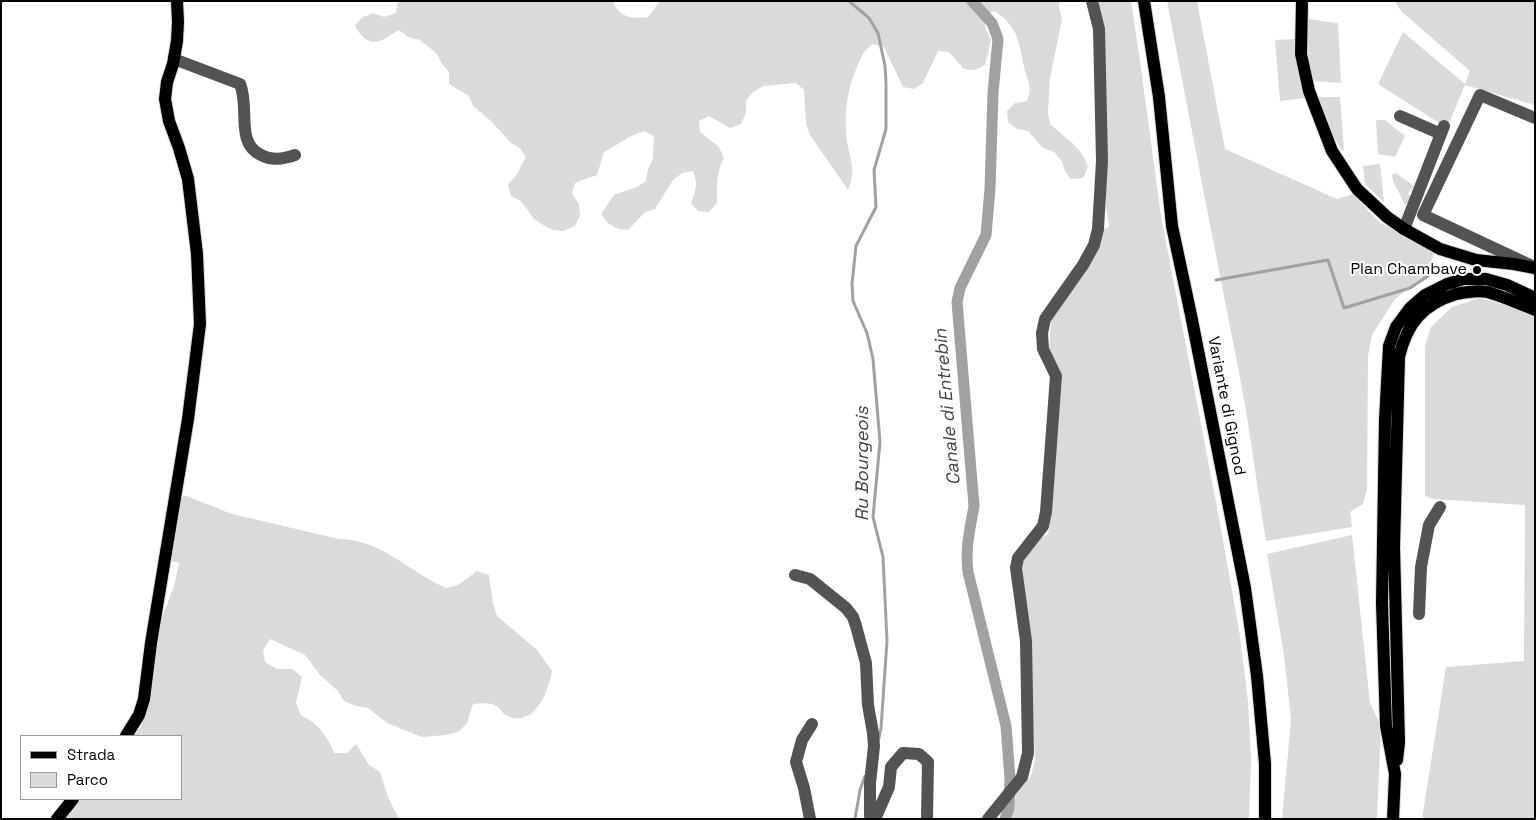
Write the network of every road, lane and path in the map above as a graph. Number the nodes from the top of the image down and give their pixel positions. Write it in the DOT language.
graph roads {
  1 [pos="177,1"];
  2 [pos="1092,1"];
  3 [pos="1144,1"];
  4 [pos="1302,1"];
  5 [pos="174,59"];
  6 [pos="1400,116"];
  7 [pos="1535,118"];
  8 [pos="295,156"];
  9 [pos="1404,229"];
  10 [pos="1535,268"];
  11 [pos="1535,298"];
  12 [pos="1535,310"];
  13 [pos="1440,507"];
  14 [pos="795,575"];
  15 [pos="1419,614"];
  16 [pos="812,724"];
  17 [pos="127,735"];
  18 [pos="1395,774"];
  19 [pos="72,800"];
  20 [pos="57,819"];
  21 [pos="810,819"];
  22 [pos="874,819"];
  23 [pos="927,819"];
  24 [pos="988,819"];
  25 [pos="1265,819"];
  26 [pos="1393,819"];
  1 -- 5 [label="main road"];
  2 -- 24 [label="street"];
  3 -- 25 [label="main road, Variante di Gignod"];
  4 -- 9 [label="main road"];
  5 -- 8 [label="street"];
  5 -- 17 [label="main road"];
  6 -- 9 [label="street"];
  7 -- 10 [label="street"];
  9 -- 10 [label="main road"];
  11 -- 18 [label="main road"];
  12 -- 18 [label="main road"];
  13 -- 15 [label="street"];
  14 -- 22 [label="street"];
  16 -- 21 [label="street"];
  18 -- 26 [label="main road"];
  19 -- 20 [label="main road"];
  22 -- 23 [label="street"];
}
